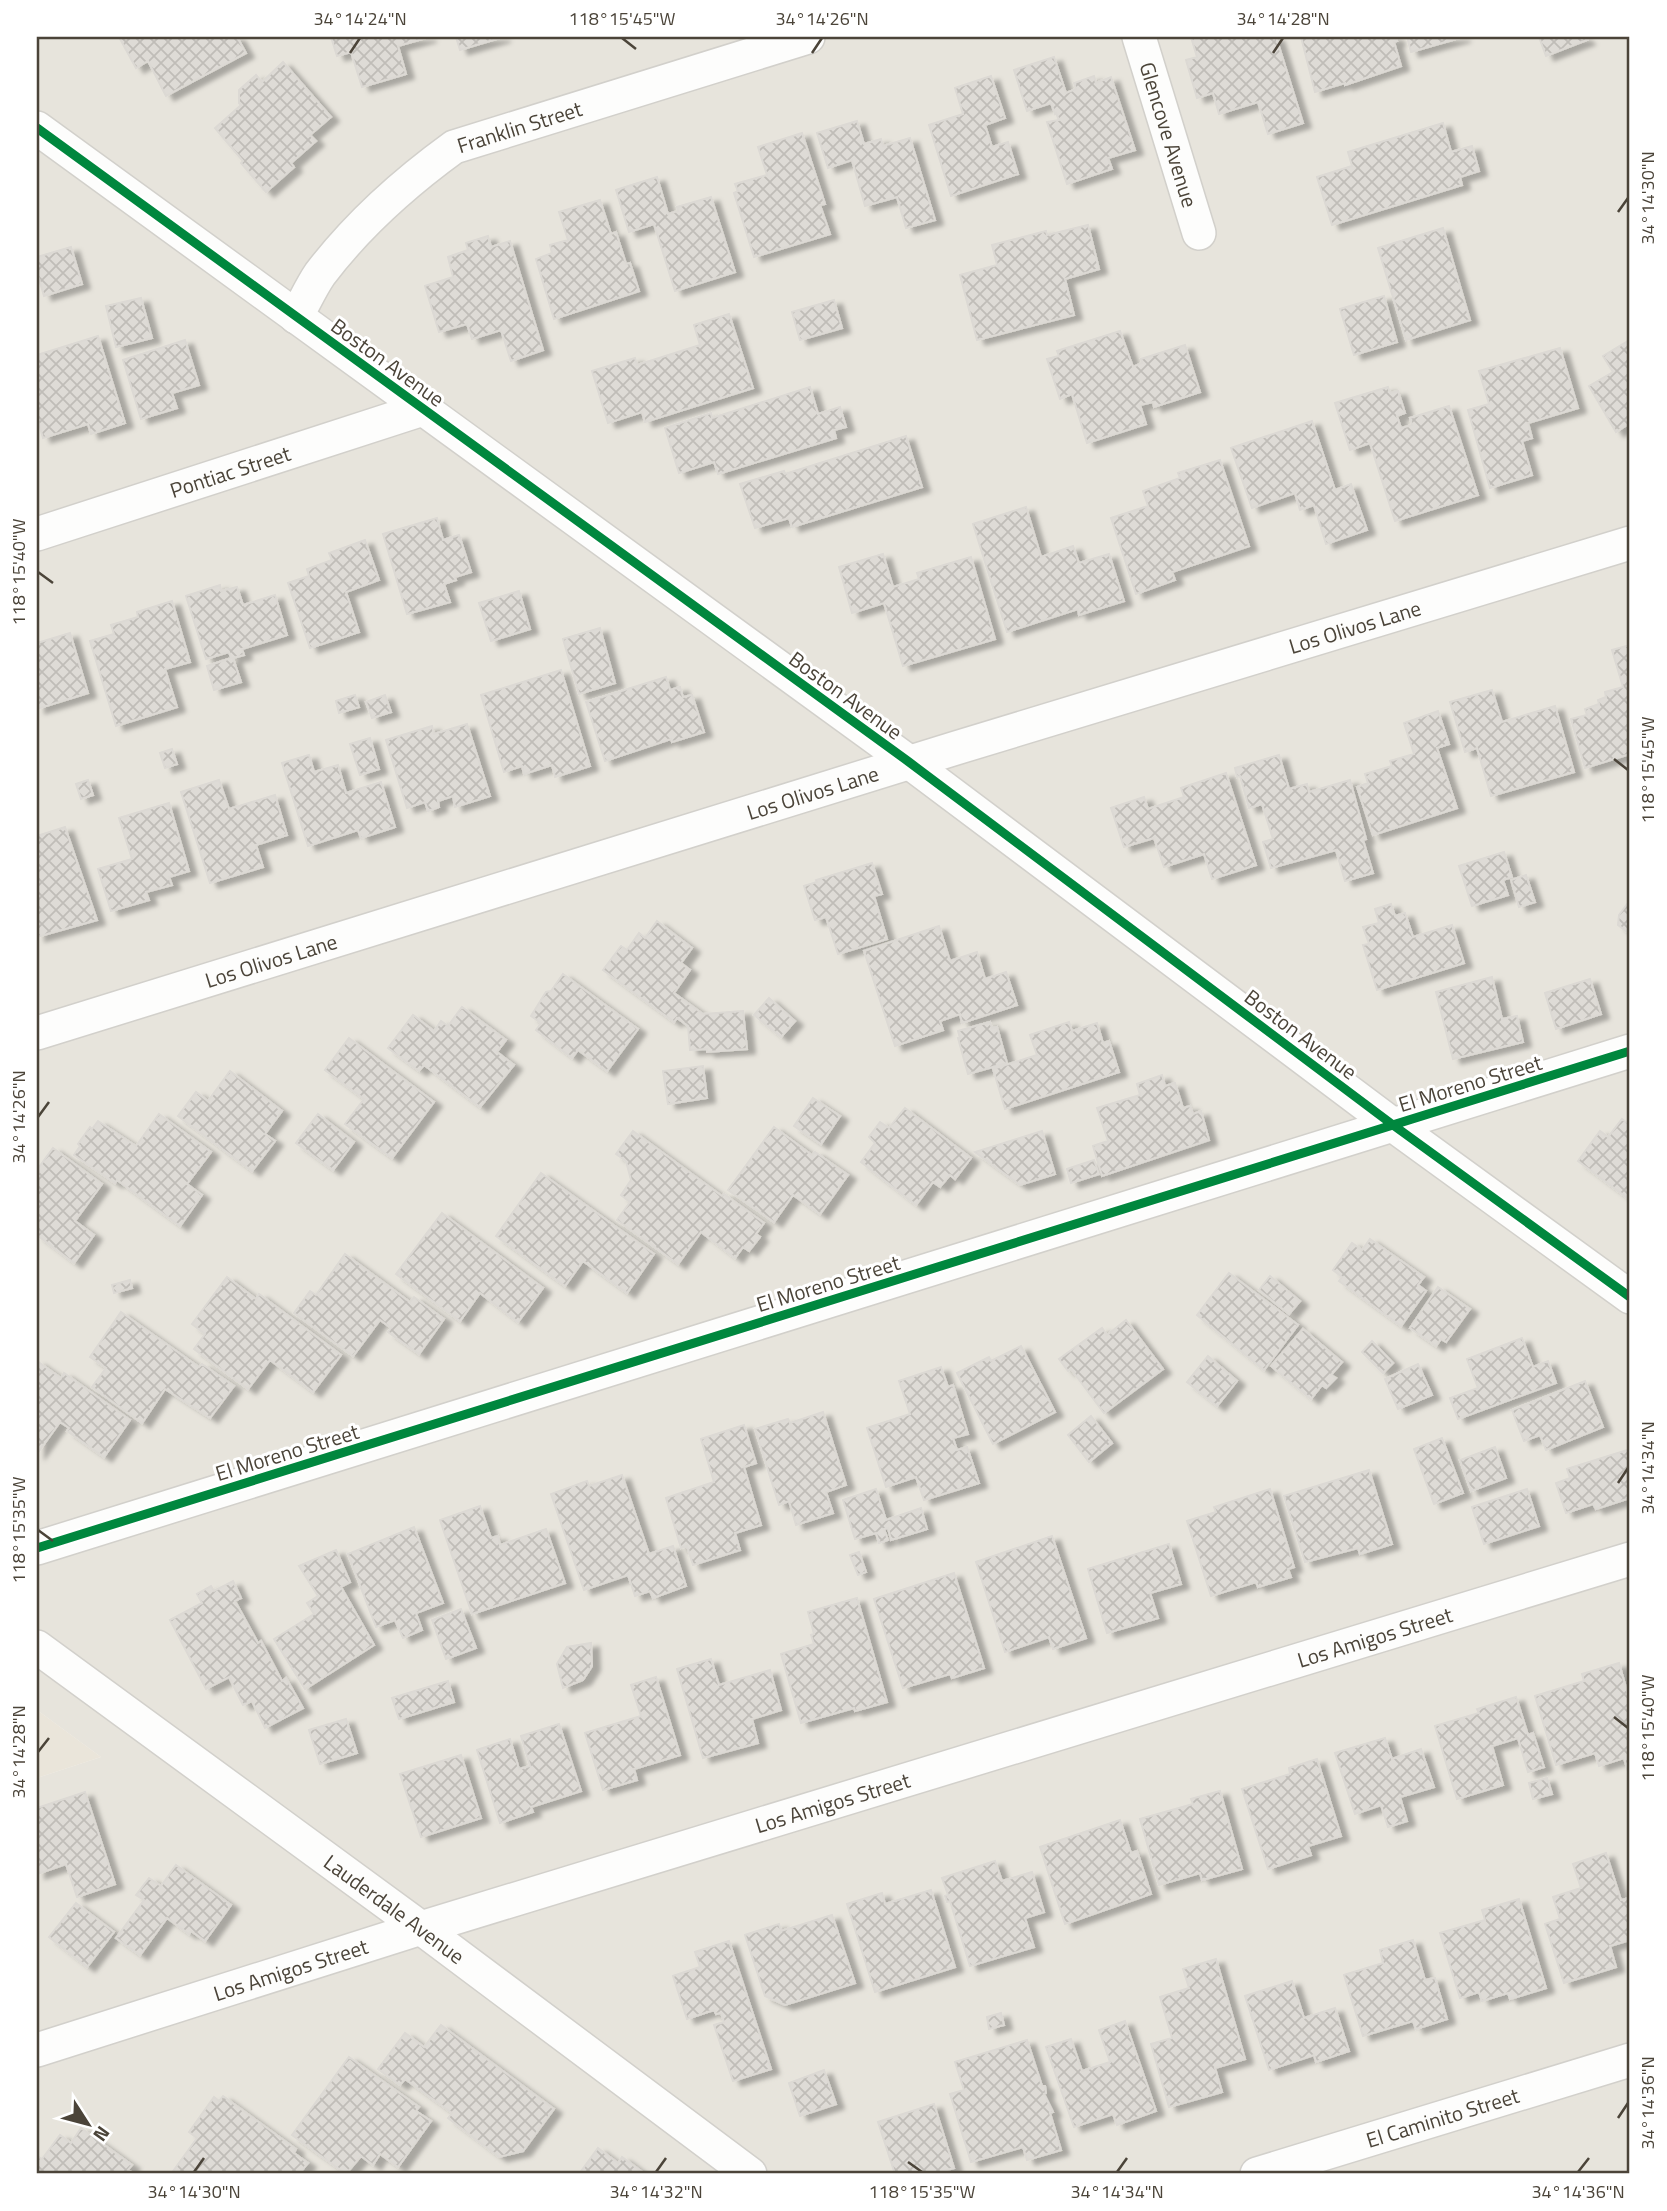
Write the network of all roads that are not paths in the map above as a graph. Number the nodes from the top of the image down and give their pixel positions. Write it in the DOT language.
graph roads {
  1 [pos="808,37"];
  2 [pos="1139,37"];
  3 [pos="37,128"];
  4 [pos="1199,233"];
  5 [pos="296,317"];
  6 [pos="423,409"];
  7 [pos="37,534"];
  8 [pos="1630,543"];
  9 [pos="909,762"];
  10 [pos="37,1033"];
  11 [pos="1630,1051"];
  12 [pos="1394,1125"];
  13 [pos="1630,1297"];
  14 [pos="37,1549"];
  15 [pos="1630,1559"];
  16 [pos="37,1647"];
  17 [pos="421,1928"];
  18 [pos="37,2050"];
  19 [pos="1630,2060"];
  20 [pos="750,2174"];
  21 [pos="1256,2174"];
  1 -- 5 [label="street, Franklin Street"];
  2 -- 4 [label="street, Glencove Avenue"];
  3 -- 5 [label="street, Boston Avenue"];
  5 -- 6 [label="street, Boston Avenue"];
  6 -- 7 [label="street, Pontiac Street"];
  6 -- 9 [label="street, Boston Avenue"];
  8 -- 9 [label="street, Los Olivos Lane"];
  9 -- 10 [label="street, Los Olivos Lane"];
  9 -- 12 [label="street, Boston Avenue"];
  11 -- 12 [label="street, El Moreno Street"];
  12 -- 13 [label="street, Boston Avenue"];
  12 -- 14 [label="street, El Moreno Street"];
  15 -- 17 [label="street, Los Amigos Street"];
  16 -- 17 [label="street, Lauderdale Avenue"];
  17 -- 18 [label="street, Los Amigos Street"];
  17 -- 20 [label="street, Lauderdale Avenue"];
  19 -- 21 [label="street, El Caminito Street"];
}
